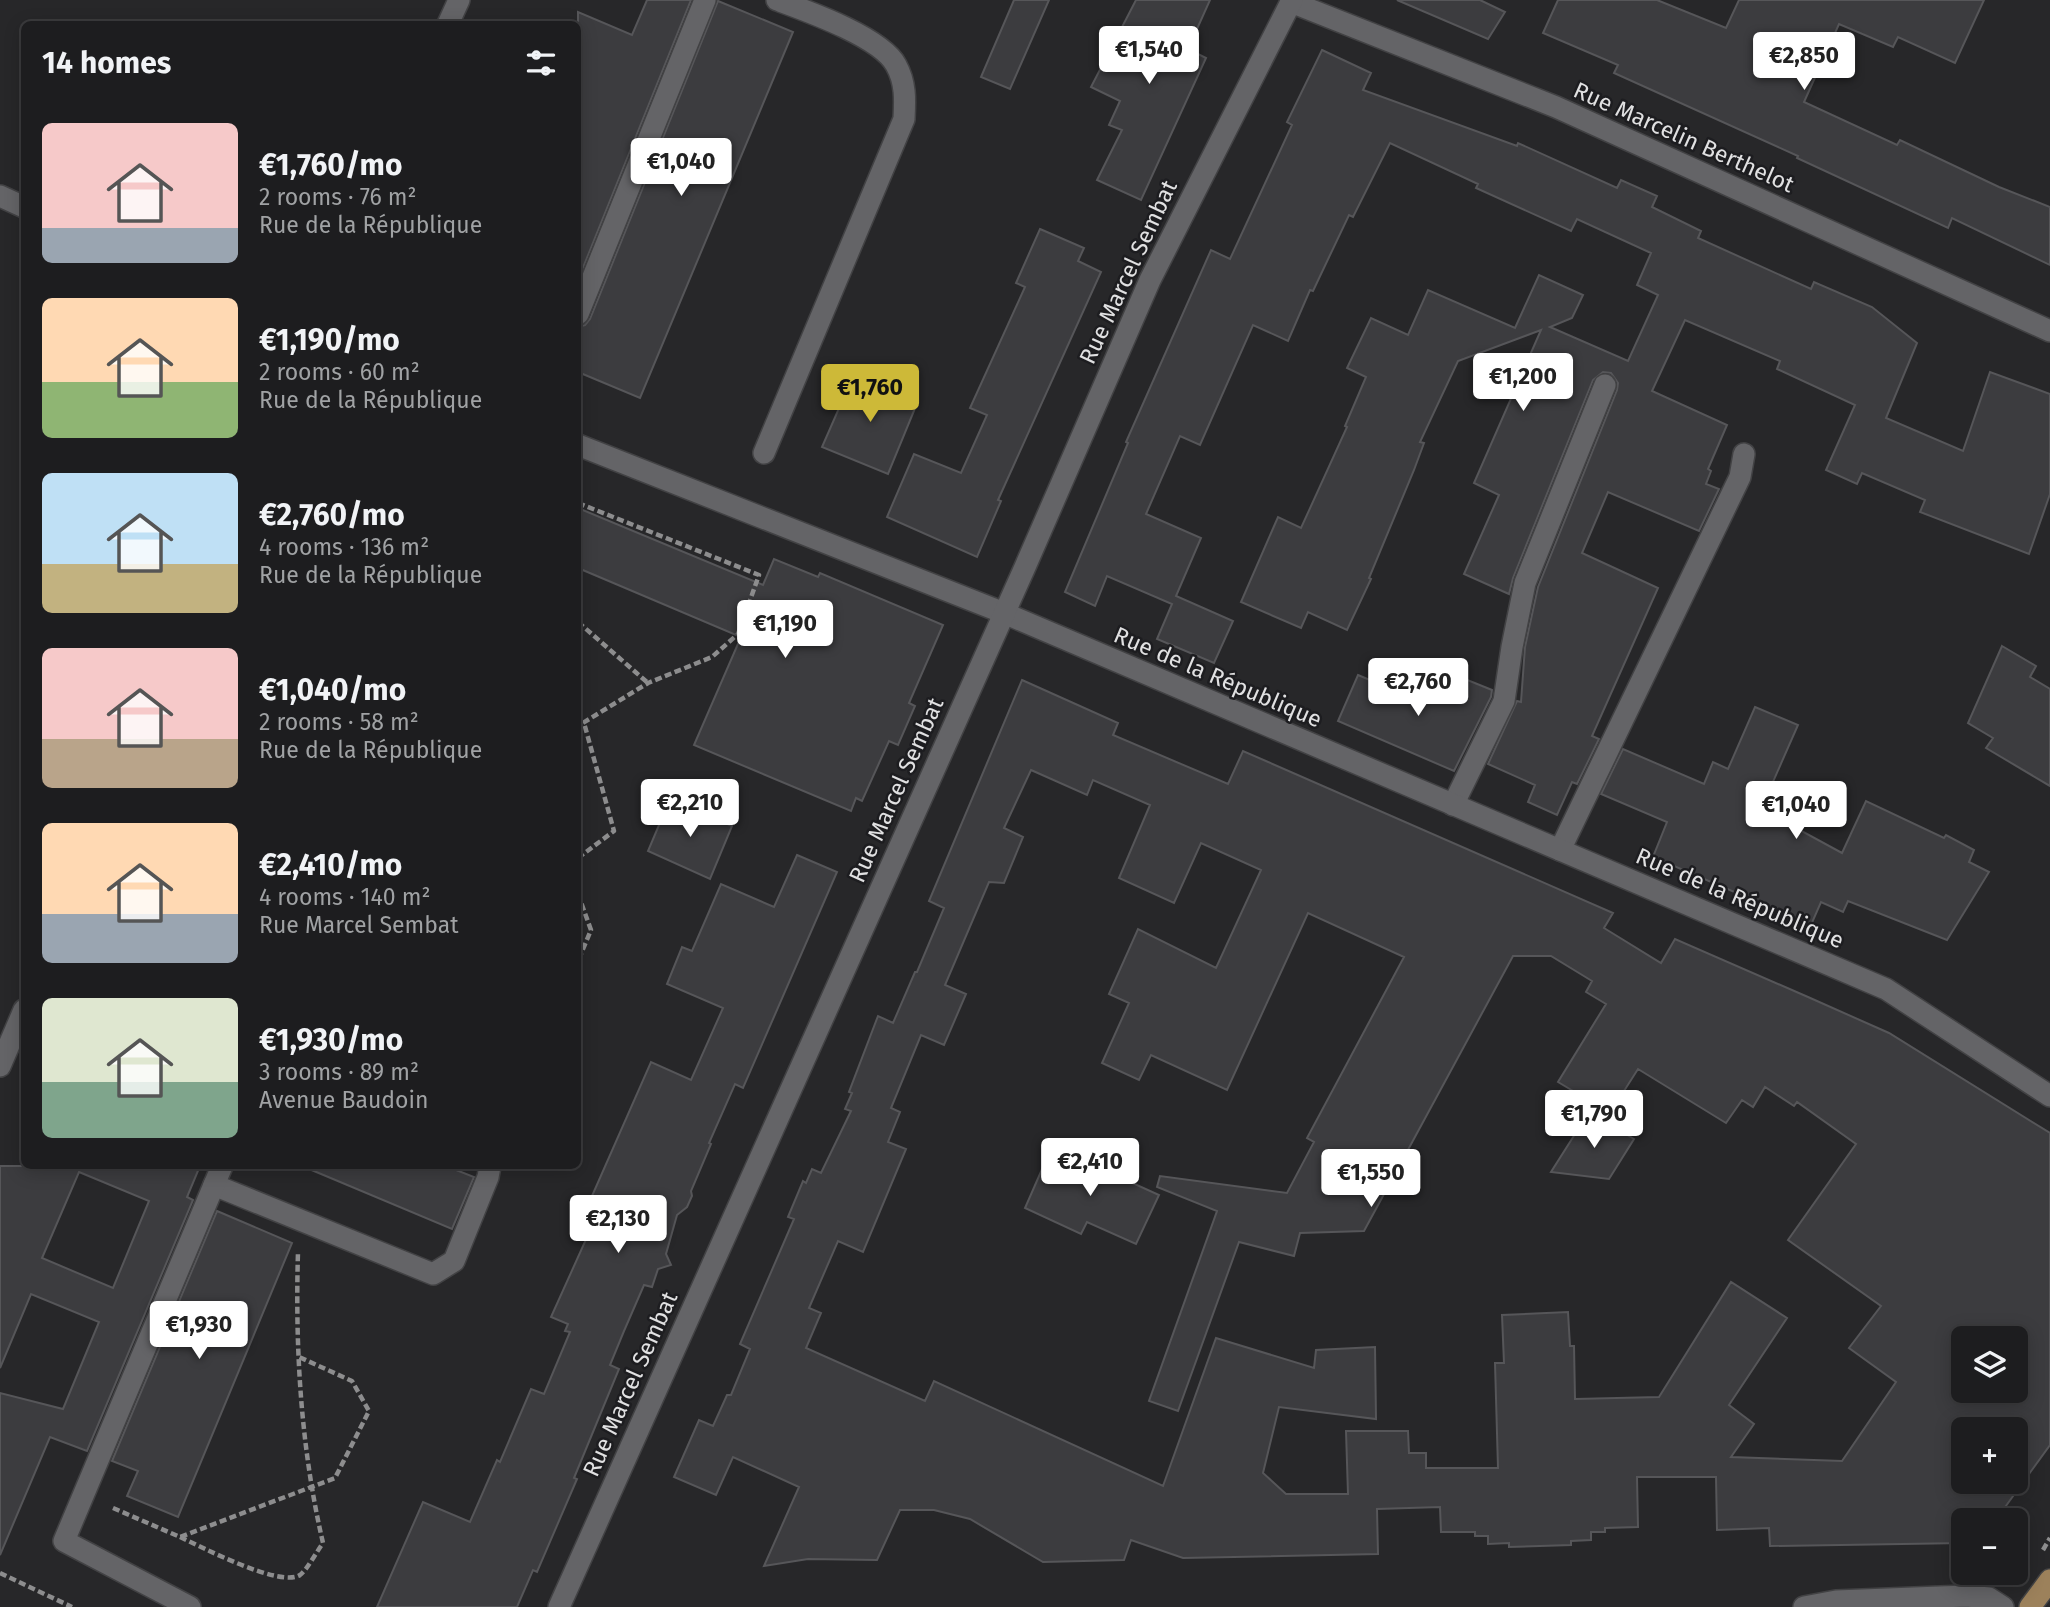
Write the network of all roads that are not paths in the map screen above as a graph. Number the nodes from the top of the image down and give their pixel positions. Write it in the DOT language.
graph roads {
  1 [pos="458,0"];
  2 [pos="705,0"];
  3 [pos="777,0"];
  4 [pos="1291,1"];
  5 [pos="819,7"];
  6 [pos="449,21"];
  7 [pos="0,197"];
  8 [pos="21,206"];
  9 [pos="581,307"];
  10 [pos="2050,331"];
  11 [pos="1605,385"];
  12 [pos="581,446"];
  13 [pos="764,453"];
  14 [pos="1744,454"];
  15 [pos="1004,613"];
  16 [pos="1453,805"];
  17 [pos="1560,850"];
  18 [pos="21,1017"];
  19 [pos="0,1066"];
  20 [pos="2050,1096"];
  21 [pos="489,1169"];
  22 [pos="218,1175"];
  23 [pos="2050,1580"];
  24 [pos="190,1607"];
  25 [pos="559,1607"];
  26 [pos="1804,1607"];
  27 [pos="2003,1607"];
  28 [pos="2030,1607"];
  1 -- 6 [label="street"];
  2 -- 9 [label="street"];
  3 -- 5 [label="street"];
  4 -- 10 [label="street, Rue Marcelin Berthelot"];
  4 -- 15 [label="street, Rue Marcel Sembat"];
  5 -- 13 [label="street"];
  7 -- 8 [label="street"];
  11 -- 16 [label="street"];
  12 -- 15 [label="street, Rue de la République"];
  14 -- 17 [label="street"];
  15 -- 16 [label="street, Rue de la République"];
  15 -- 25 [label="street, Rue Marcel Sembat"];
  16 -- 17 [label="street, Rue de la République"];
  17 -- 20 [label="street, Rue de la République"];
  18 -- 19 [label="street"];
  21 -- 22 [label="street"];
  22 -- 24 [label="street"];
  23 -- 28 [label="main road"];
  26 -- 27 [label="street"];
}
